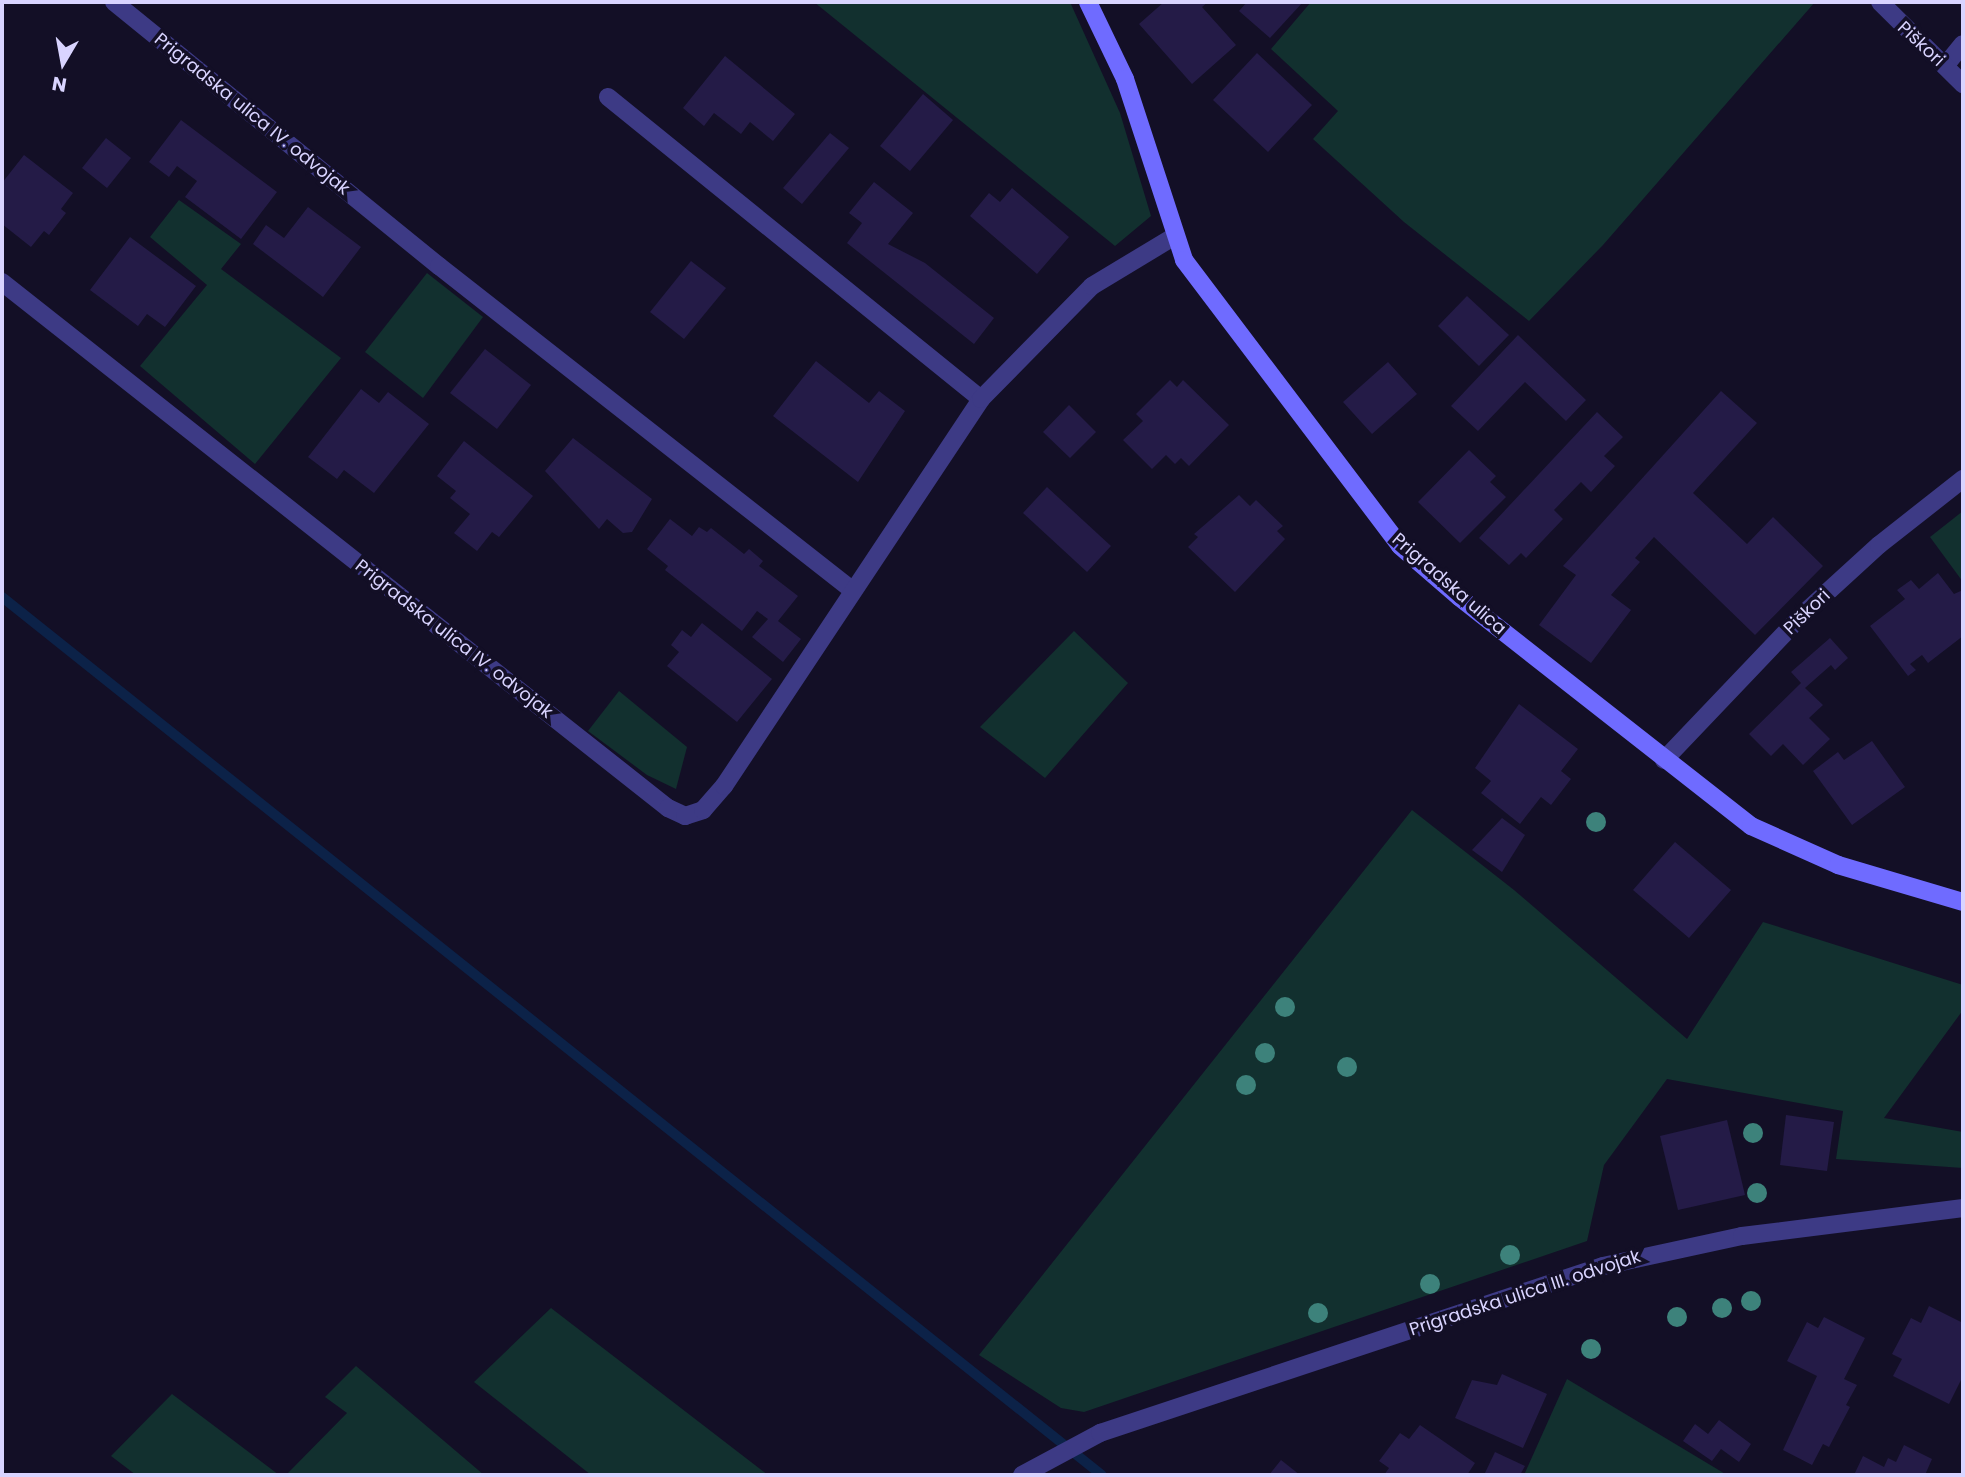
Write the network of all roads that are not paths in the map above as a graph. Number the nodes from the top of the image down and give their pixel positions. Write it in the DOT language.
graph roads {
  1 [pos="114,2"];
  2 [pos="1088,2"];
  3 [pos="1880,2"];
  4 [pos="1963,44"];
  5 [pos="1945,66"];
  6 [pos="1963,84"];
  7 [pos="608,97"];
  8 [pos="1175,236"];
  9 [pos="2,282"];
  10 [pos="981,399"];
  11 [pos="1963,479"];
  12 [pos="852,590"];
  13 [pos="1664,760"];
  14 [pos="1963,902"];
  15 [pos="1963,1208"];
  16 [pos="1028,1474"];
  1 -- 12 [label="street, Prigradska ulica IV. odvojak"];
  2 -- 8 [label="main road, Prigradska ulica"];
  3 -- 5 [label="street, Piškori"];
  4 -- 5 [label="street"];
  5 -- 6 [label="street, Piškori"];
  7 -- 10 [label="street"];
  8 -- 10 [label="street, Prigradska ulica IV. odvojak"];
  8 -- 13 [label="main road, Prigradska ulica"];
  9 -- 12 [label="street, Prigradska ulica IV. odvojak"];
  10 -- 12 [label="street, Prigradska ulica IV. odvojak"];
  11 -- 13 [label="street, Piškori"];
  13 -- 14 [label="main road, Prigradska ulica"];
  15 -- 16 [label="street, Prigradska ulica III. odvojak"];
}
